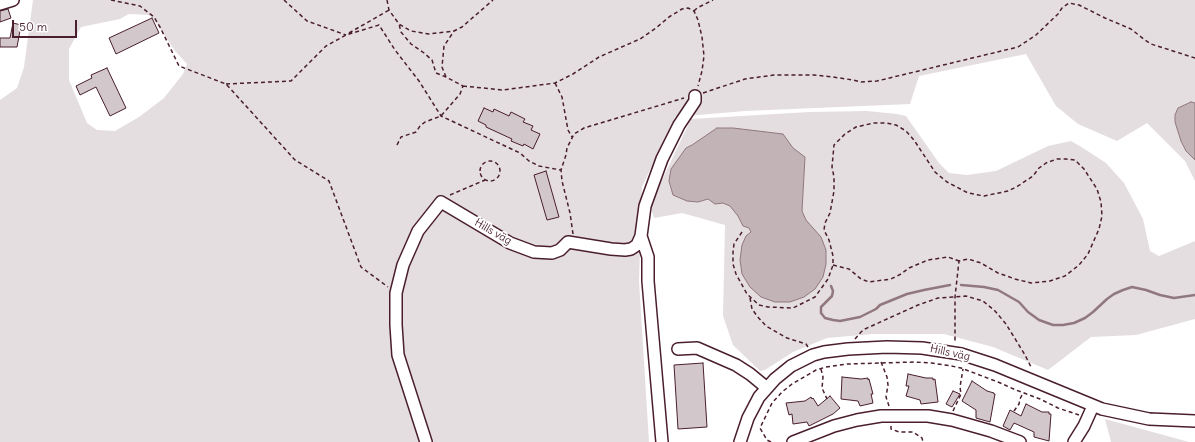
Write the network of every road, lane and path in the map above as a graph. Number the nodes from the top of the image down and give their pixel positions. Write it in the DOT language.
graph roads {
  1 [pos="13,0"];
  2 [pos="111,0"];
  3 [pos="284,0"];
  4 [pos="387,0"];
  5 [pos="493,0"];
  6 [pos="713,0"];
  7 [pos="0,4"];
  8 [pos="389,10"];
  9 [pos="694,11"];
  10 [pos="399,24"];
  11 [pos="454,31"];
  12 [pos="346,35"];
  13 [pos="1195,58"];
  14 [pos="446,77"];
  15 [pos="555,83"];
  16 [pos="226,84"];
  17 [pos="463,86"];
  18 [pos="695,96"];
  19 [pos="441,116"];
  20 [pos="572,137"];
  21 [pos="397,145"];
  22 [pos="561,170"];
  23 [pos="485,180"];
  24 [pos="440,202"];
  25 [pos="742,232"];
  26 [pos="641,236"];
  27 [pos="568,242"];
  28 [pos="959,261"];
  29 [pos="833,265"];
  30 [pos="396,293"];
  31 [pos="750,297"];
  32 [pos="955,297"];
  33 [pos="862,339"];
  34 [pos="955,343"];
  35 [pos="678,349"];
  36 [pos="809,349"];
  37 [pos="1025,367"];
  38 [pos="821,369"];
  39 [pos="963,369"];
  40 [pos="767,388"];
  41 [pos="1023,393"];
  42 [pos="827,399"];
  43 [pos="1093,406"];
  44 [pos="1014,410"];
  45 [pos="1083,416"];
  46 [pos="952,420"];
  47 [pos="1195,421"];
  48 [pos="426,442"];
  49 [pos="662,442"];
  50 [pos="740,442"];
  51 [pos="770,442"];
  52 [pos="793,442"];
  53 [pos="1020,442"];
  54 [pos="1074,442"];
  1 -- 7 [label="street"];
  2 -- 16 [label="path"];
  3 -- 12 [label="path"];
  4 -- 8 [label="path"];
  5 -- 11 [label="path"];
  6 -- 9 [label="path"];
  8 -- 10 [label="path"];
  8 -- 12 [label="path"];
  9 -- 15 [label="path"];
  9 -- 18 [label="path"];
  10 -- 11 [label="path"];
  10 -- 14 [label="path"];
  11 -- 14 [label="path"];
  12 -- 16 [label="path"];
  12 -- 19 [label="path"];
  13 -- 18 [label="path"];
  14 -- 17 [label="path"];
  15 -- 17 [label="path"];
  15 -- 20 [label="path"];
  16 -- 30 [label="path"];
  17 -- 19 [label="path"];
  18 -- 20 [label="path"];
  18 -- 26 [label="street"];
  19 -- 21 [label="path"];
  19 -- 22 [label="path"];
  20 -- 22 [label="path"];
  22 -- 27 [label="path"];
  23 -- 23 [label="path"];
  23 -- 24 [label="path"];
  24 -- 27 [label="street, Hills väg"];
  24 -- 30 [label="street"];
  25 -- 31 [label="path"];
  26 -- 27 [label="street"];
  26 -- 49 [label="street"];
  28 -- 29 [label="path"];
  28 -- 29 [label="path"];
  28 -- 32 [label="path"];
  29 -- 31 [label="path"];
  30 -- 48 [label="street"];
  31 -- 36 [label="path"];
  32 -- 33 [label="path"];
  32 -- 34 [label="path"];
  32 -- 37 [label="path"];
  35 -- 40 [label="street"];
  38 -- 39 [label="path"];
  38 -- 42 [label="path"];
  38 -- 51 [label="path"];
  39 -- 41 [label="path"];
  39 -- 46 [label="path"];
  40 -- 43 [label="street, Hills väg"];
  40 -- 50 [label="street, Hills väg"];
  41 -- 44 [label="path"];
  41 -- 45 [label="path"];
  43 -- 47 [label="street, Hills väg"];
  43 -- 54 [label="street"];
  46 -- 52 [label="street"];
  46 -- 53 [label="street"];
}
